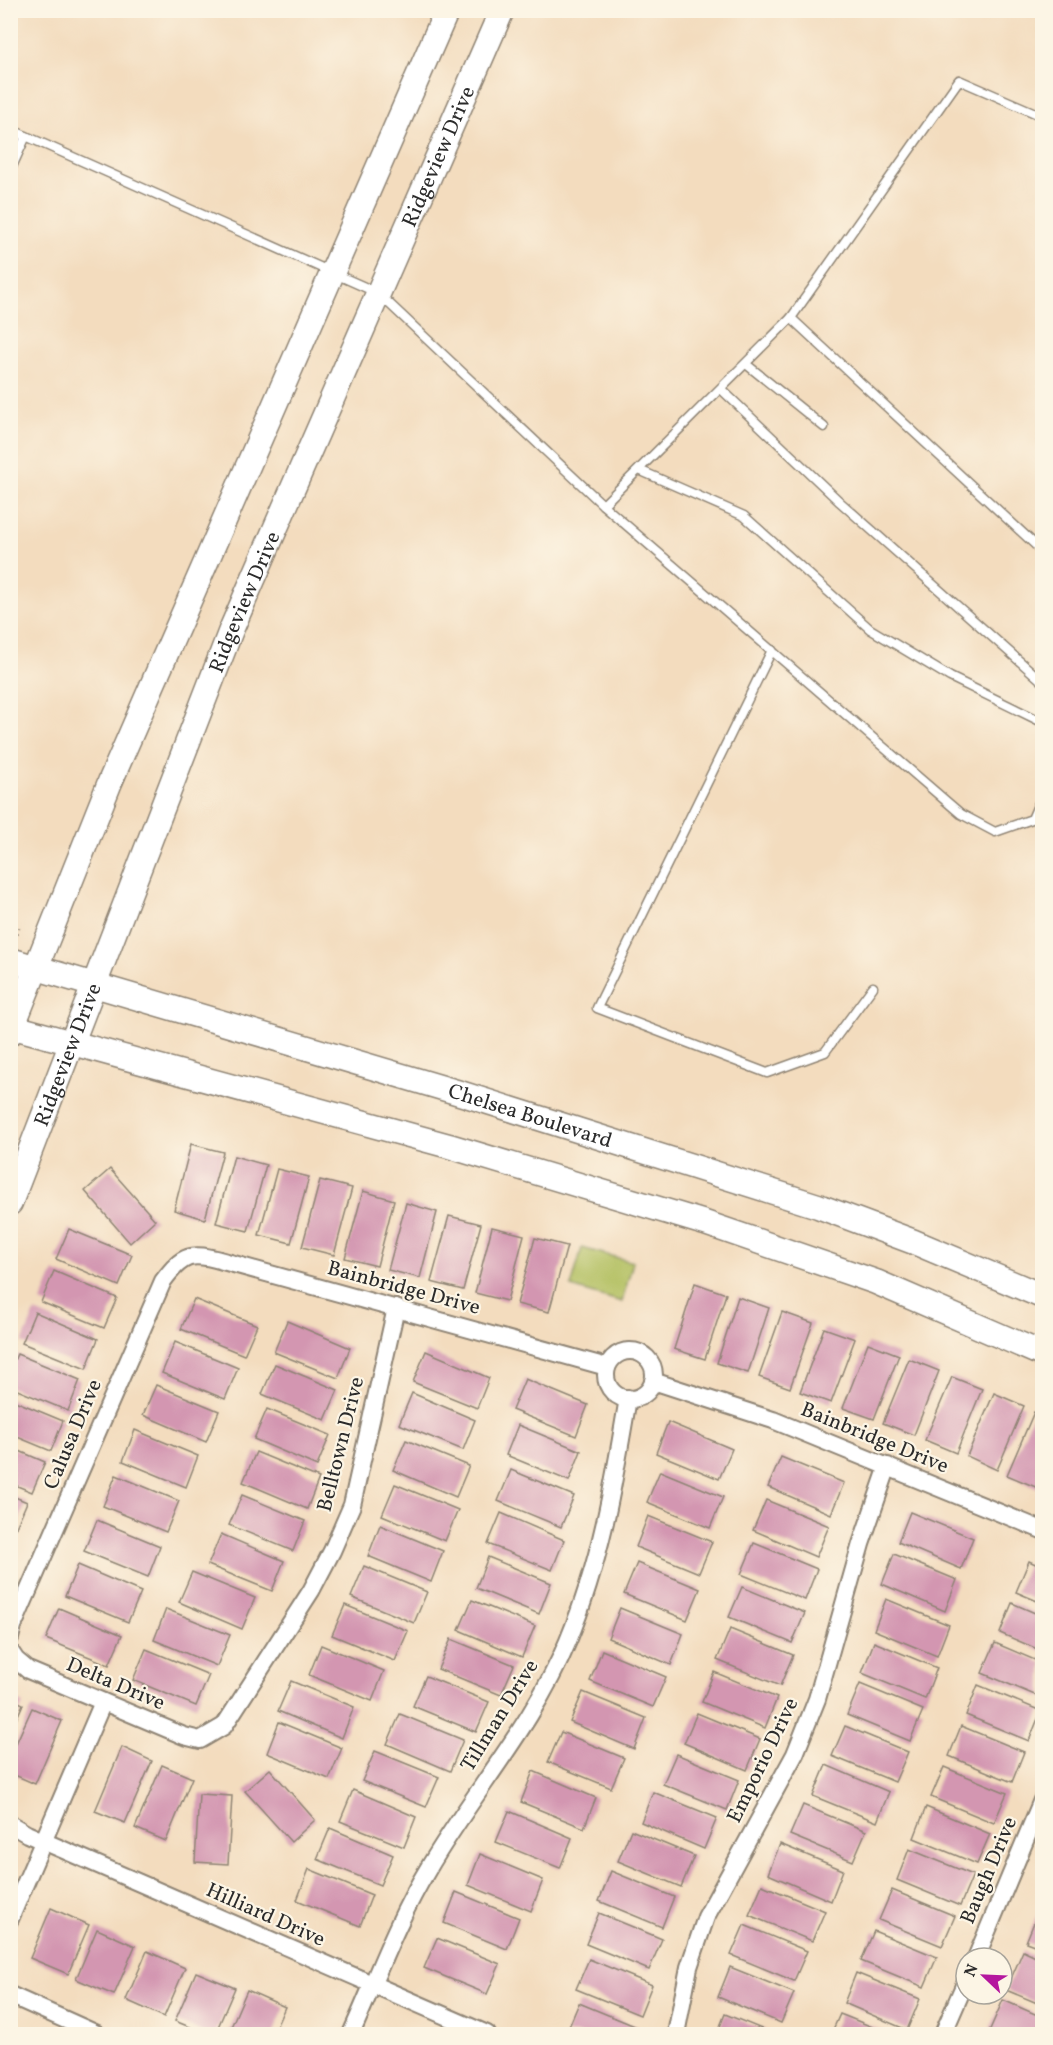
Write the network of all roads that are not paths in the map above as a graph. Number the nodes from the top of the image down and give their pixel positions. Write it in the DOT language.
graph roads {
  1 [pos="447,10"];
  2 [pos="502,10"];
  3 [pos="1042,116"];
  4 [pos="10,129"];
  5 [pos="26,136"];
  6 [pos="10,171"];
  7 [pos="332,273"];
  8 [pos="378,293"];
  9 [pos="791,318"];
  10 [pos="746,364"];
  11 [pos="721,389"];
  12 [pos="824,427"];
  13 [pos="639,471"];
  14 [pos="603,505"];
  15 [pos="1042,551"];
  16 [pos="772,650"];
  17 [pos="1042,681"];
  18 [pos="1042,722"];
  19 [pos="1042,796"];
  20 [pos="10,960"];
  21 [pos="38,968"];
  22 [pos="95,985"];
  23 [pos="873,987"];
  24 [pos="11,1028"];
  25 [pos="73,1044"];
  26 [pos="10,1203"];
  27 [pos="187,1256"];
  28 [pos="1042,1296"];
  29 [pos="396,1308"];
  30 [pos="1042,1354"];
  31 [pos="607,1367"];
  32 [pos="653,1381"];
  33 [pos="628,1398"];
  34 [pos="888,1466"];
  35 [pos="1042,1530"];
  36 [pos="10,1638"];
  37 [pos="10,1651"];
  38 [pos="103,1702"];
  39 [pos="213,1735"];
  40 [pos="1042,1800"];
  41 [pos="10,1824"];
  42 [pos="19,1832"];
  43 [pos="45,1841"];
  44 [pos="10,1919"];
  45 [pos="981,1946"];
  46 [pos="373,1986"];
  47 [pos="10,1995"];
  48 [pos="955,2006"];
  49 [pos="92,2033"];
  50 [pos="351,2034"];
  51 [pos="487,2034"];
  52 [pos="676,2034"];
  53 [pos="943,2034"];
  1 -- 7 [label="main road"];
  2 -- 8 [label="main road, Ridgeview Drive"];
  3 -- 9 [label="lane"];
  4 -- 5 [label="lane"];
  5 -- 6 [label="lane"];
  5 -- 7 [label="lane"];
  7 -- 8 [label="lane"];
  7 -- 21 [label="main road"];
  8 -- 14 [label="lane"];
  8 -- 22 [label="main road, Ridgeview Drive"];
  9 -- 10 [label="lane"];
  9 -- 15 [label="lane"];
  10 -- 11 [label="lane"];
  10 -- 12 [label="lane"];
  11 -- 13 [label="lane"];
  11 -- 17 [label="lane"];
  13 -- 14 [label="lane"];
  13 -- 18 [label="lane"];
  14 -- 16 [label="lane"];
  16 -- 19 [label="lane"];
  16 -- 23 [label="lane"];
  20 -- 21 [label="main road, Chelsea Boulevard"];
  21 -- 22 [label="main road, Chelsea Boulevard"];
  21 -- 24 [label="main road"];
  22 -- 25 [label="main road, Ridgeview Drive"];
  22 -- 28 [label="main road, Chelsea Boulevard"];
  24 -- 25 [label="main road"];
  25 -- 26 [label="main road, Ridgeview Drive"];
  25 -- 30 [label="main road"];
  27 -- 29 [label="street, Bainbridge Drive"];
  27 -- 36 [label="street, Calusa Drive"];
  29 -- 31 [label="street, Bainbridge Drive"];
  29 -- 39 [label="street, Belltown Drive"];
  31 -- 32 [label="street"];
  31 -- 33 [label="street"];
  32 -- 33 [label="street"];
  32 -- 34 [label="street, Bainbridge Drive"];
  33 -- 46 [label="street, Tillman Drive"];
  34 -- 35 [label="street, Bainbridge Drive"];
  34 -- 52 [label="street, Emporio Drive"];
  37 -- 38 [label="street, Delta Drive"];
  38 -- 39 [label="street, Delta Drive"];
  38 -- 43 [label="street"];
  40 -- 45 [label="street, Baugh Drive"];
  41 -- 42 [label="street, Hilliard Drive"];
  42 -- 43 [label="street, Hilliard Drive"];
  43 -- 44 [label="street"];
  43 -- 46 [label="street, Hilliard Drive"];
  46 -- 50 [label="street, Tillman Drive"];
  46 -- 51 [label="street, Hilliard Drive"];
  47 -- 49 [label="street"];
  48 -- 53 [label="street"];
}
